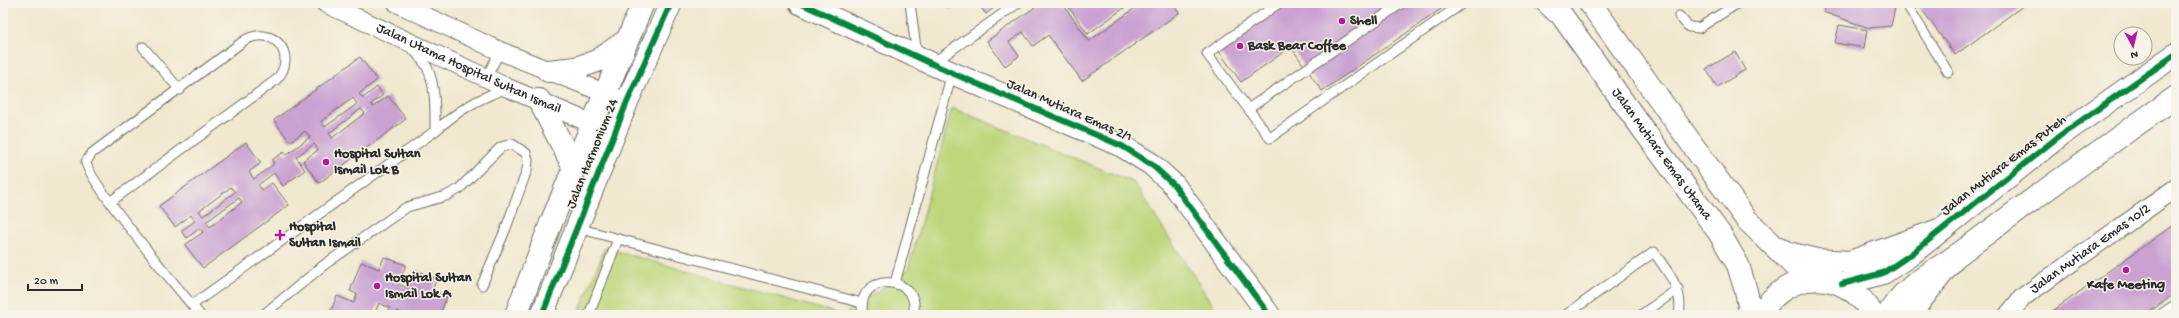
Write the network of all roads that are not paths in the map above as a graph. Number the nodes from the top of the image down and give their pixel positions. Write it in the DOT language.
graph roads {
  1 [pos="325,3"];
  2 [pos="397,3"];
  3 [pos="643,3"];
  4 [pos="671,3"];
  5 [pos="800,3"];
  6 [pos="910,3"];
  7 [pos="1018,3"];
  8 [pos="1279,3"];
  9 [pos="1402,3"];
  10 [pos="1463,3"];
  11 [pos="1538,3"];
  12 [pos="1553,3"];
  13 [pos="1590,3"];
  14 [pos="1738,3"];
  15 [pos="1906,3"];
  16 [pos="350,8"];
  17 [pos="1679,16"];
  18 [pos="627,40"];
  19 [pos="407,41"];
  20 [pos="1582,43"];
  21 [pos="143,47"];
  22 [pos="500,51"];
  23 [pos="2176,54"];
  24 [pos="925,60"];
  25 [pos="548,71"];
  26 [pos="1948,72"];
  27 [pos="952,73"];
  28 [pos="486,78"];
  29 [pos="508,88"];
  30 [pos="180,90"];
  31 [pos="605,93"];
  32 [pos="2176,97"];
  33 [pos="539,100"];
  34 [pos="627,102"];
  35 [pos="1248,109"];
  36 [pos="592,123"];
  37 [pos="435,131"];
  38 [pos="614,133"];
  39 [pos="574,168"];
  40 [pos="2176,188"];
  41 [pos="110,202"];
  42 [pos="1746,219"];
  43 [pos="576,228"];
  44 [pos="1944,228"];
  45 [pos="1720,234"];
  46 [pos="618,239"];
  47 [pos="1956,256"];
  48 [pos="1809,280"];
  49 [pos="895,283"];
  50 [pos="1842,284"];
  51 [pos="482,285"];
  52 [pos="1678,289"];
  53 [pos="862,303"];
  54 [pos="2176,304"];
  55 [pos="192,305"];
  56 [pos="916,314"];
  57 [pos="200,315"];
  58 [pos="263,315"];
  59 [pos="516,315"];
  60 [pos="542,315"];
  61 [pos="589,315"];
  62 [pos="862,315"];
  63 [pos="1269,315"];
  64 [pos="1566,315"];
  65 [pos="1641,315"];
  66 [pos="1679,315"];
  67 [pos="1738,315"];
  68 [pos="1751,315"];
  69 [pos="1760,315"];
  70 [pos="1873,315"];
  71 [pos="1888,315"];
  72 [pos="1913,315"];
  73 [pos="2008,315"];
  74 [pos="2160,315"];
  1 -- 16 [label="street, Jalan Utama Hospital Sultan Ismail"];
  2 -- 22 [label="street, Jalan Utama Hospital Sultan Ismail"];
  3 -- 18 [label="street, Jalan Harmonium 24"];
  4 -- 34 [label="street, Jalan Harmonium 24"];
  5 -- 24 [label="street, Jalan Mutiara Emas 2/1"];
  6 -- 24 [label="lane"];
  7 -- 24 [label="lane"];
  8 -- 35 [label="lane"];
  9 -- 35 [label="lane"];
  10 -- 35 [label="lane"];
  11 -- 20 [label="lane"];
  12 -- 20 [label="street, Jalan Mutiara Emas Utama"];
  13 -- 42 [label="street, Jalan Mutiara Emas Utama"];
  14 -- 17 [label="lane"];
  15 -- 26 [label="lane"];
  16 -- 19 [label="street, Jalan Utama Hospital Sultan Ismail"];
  18 -- 25 [label="street"];
  18 -- 31 [label="street, Jalan Harmonium 24"];
  19 -- 28 [label="street, Jalan Utama Hospital Sultan Ismail"];
  19 -- 37 [label="lane"];
  20 -- 45 [label="street, Jalan Mutiara Emas Utama"];
  21 -- 30 [label="lane"];
  22 -- 25 [label="street, Jalan Utama Hospital Sultan Ismail"];
  22 -- 28 [label="lane"];
  23 -- 44 [label="street, Jalan Mutiara Emas Puteh"];
  24 -- 27 [label="street, Jalan Mutiara Emas 2/1"];
  25 -- 31 [label="street, Jalan Utama Hospital Sultan Ismail"];
  27 -- 49 [label="lane"];
  27 -- 63 [label="street, Jalan Mutiara Emas 2/1"];
  28 -- 29 [label="street, Jalan Utama Hospital Sultan Ismail"];
  29 -- 33 [label="street, Jalan Utama Hospital Sultan Ismail"];
  29 -- 37 [label="lane"];
  30 -- 41 [label="lane"];
  30 -- 41 [label="lane"];
  31 -- 34 [label="street, Jalan Utama Hospital Sultan Ismail"];
  31 -- 36 [label="street, Jalan Harmonium 24"];
  32 -- 47 [label="street"];
  33 -- 36 [label="street, Jalan Utama Hospital Sultan Ismail"];
  33 -- 39 [label="street"];
  34 -- 38 [label="street, Jalan Harmonium 24"];
  36 -- 38 [label="street, Jalan Utama Hospital Sultan Ismail"];
  36 -- 39 [label="street, Jalan Harmonium 24"];
  37 -- 55 [label="lane"];
  38 -- 43 [label="street, Jalan Harmonium 24"];
  39 -- 59 [label="street, Jalan Harmonium 24"];
  40 -- 73 [label="street, Jalan Mutiara Emas 10/2"];
  41 -- 55 [label="lane"];
  42 -- 44 [label="street"];
  42 -- 48 [label="street, Jalan Mutiara Emas Utama"];
  43 -- 46 [label="lane"];
  43 -- 60 [label="street, Jalan Harmonium 24"];
  44 -- 50 [label="street, Jalan Mutiara Emas Puteh"];
  45 -- 67 [label="street"];
  45 -- 68 [label="street, Jalan Mutiara Emas Utama"];
  46 -- 53 [label="lane"];
  46 -- 61 [label="lane"];
  47 -- 71 [label="street"];
  47 -- 72 [label="street"];
  48 -- 50 [label="street"];
  48 -- 69 [label="street"];
  49 -- 53 [label="lane"];
  49 -- 56 [label="lane"];
  50 -- 70 [label="street"];
  51 -- 58 [label="lane"];
  52 -- 64 [label="lane"];
  52 -- 65 [label="lane"];
  52 -- 66 [label="lane"];
  53 -- 62 [label="lane"];
  54 -- 74 [label="lane"];
  55 -- 57 [label="lane"];
}
